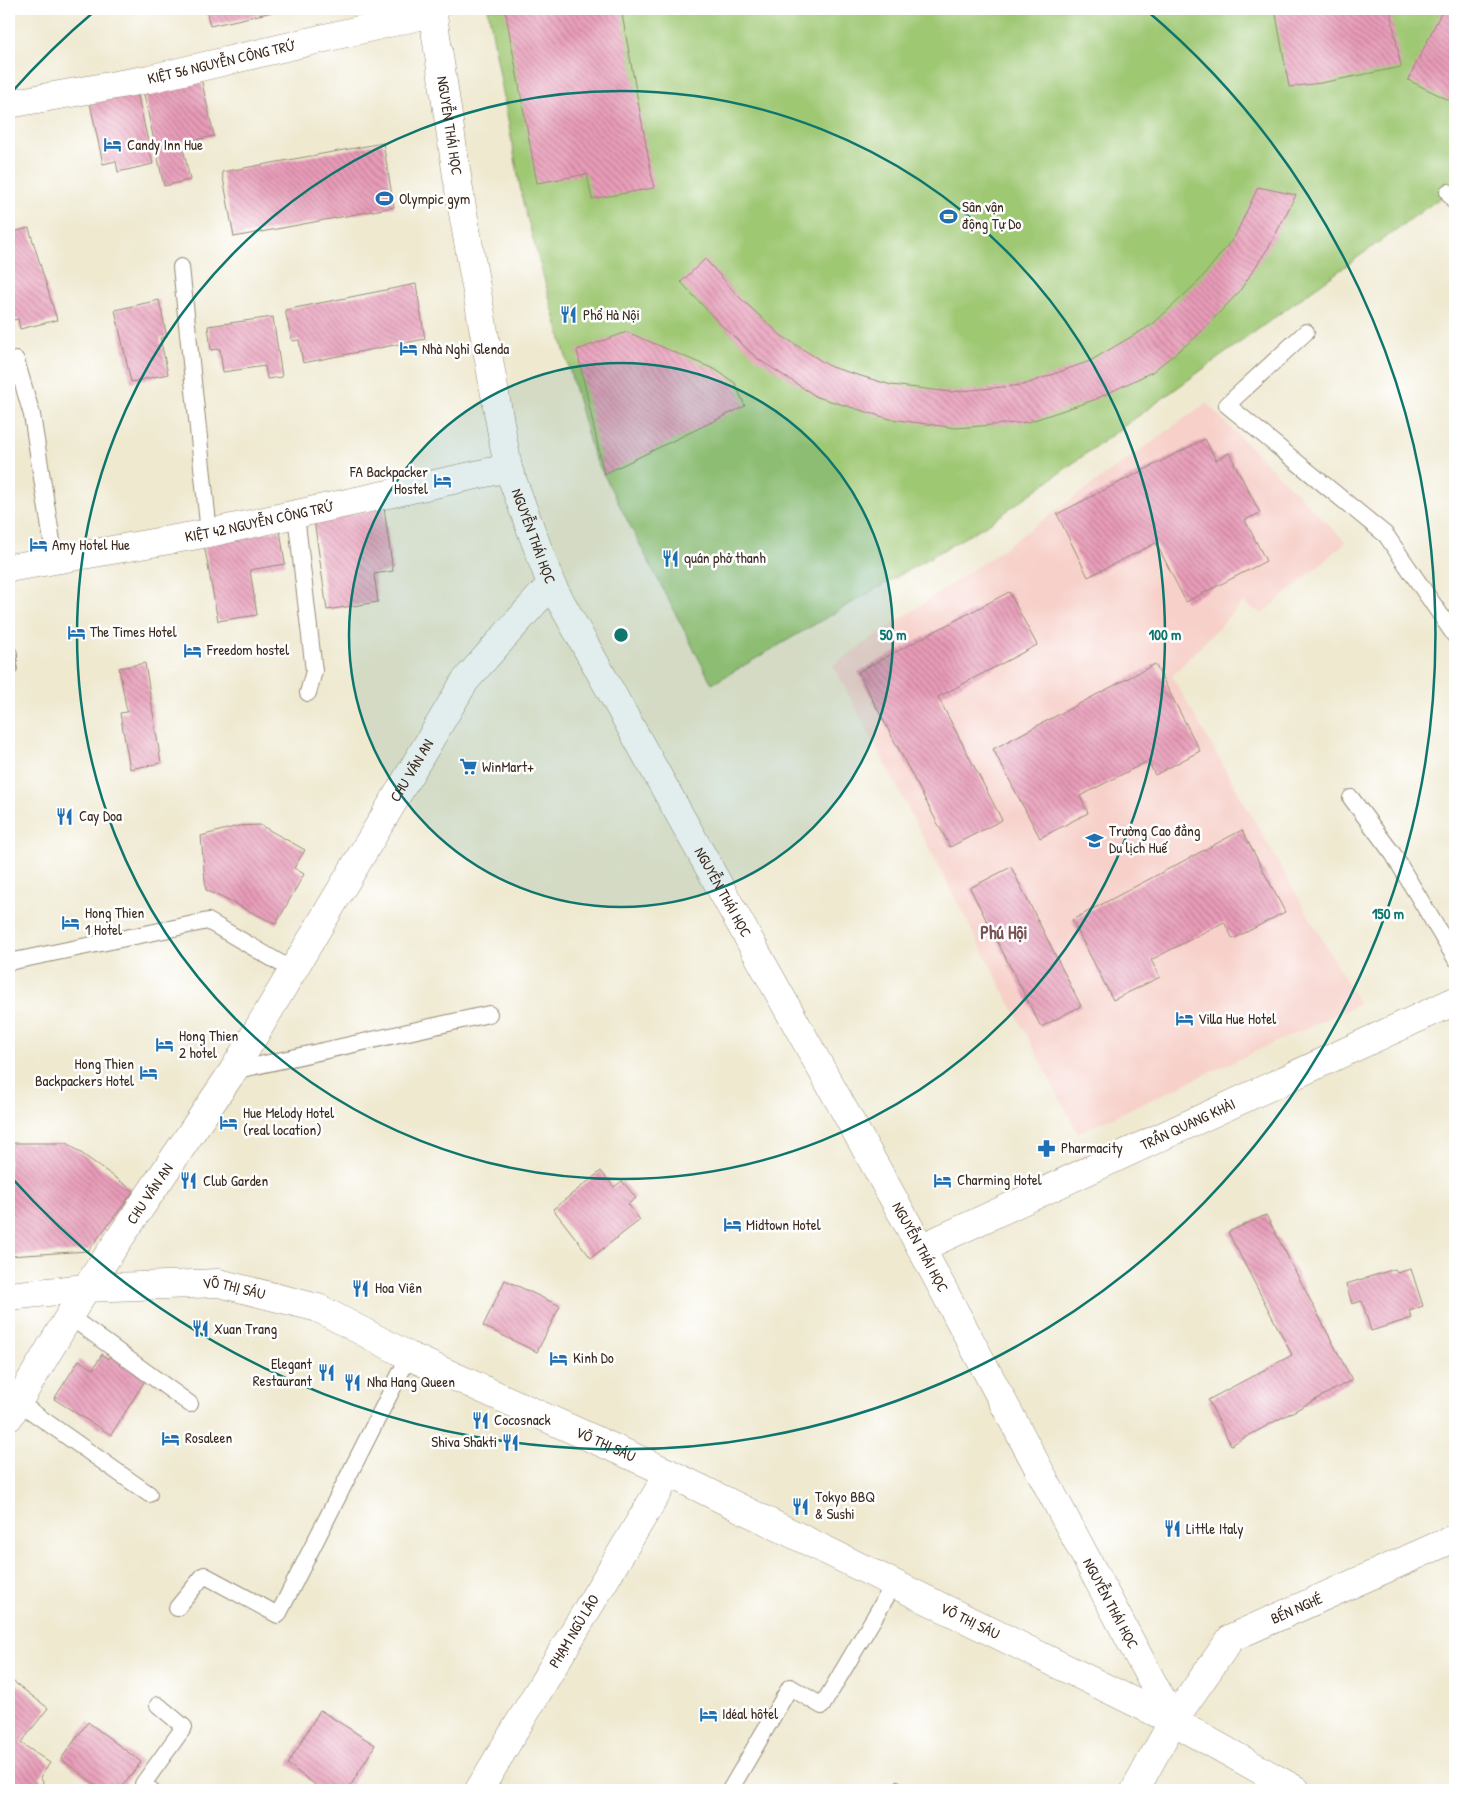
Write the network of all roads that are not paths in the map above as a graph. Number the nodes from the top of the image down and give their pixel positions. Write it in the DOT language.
graph roads {
  1 [pos="432,11"];
  2 [pos="9,104"];
  3 [pos="181,267"];
  4 [pos="1306,332"];
  5 [pos="16,360"];
  6 [pos="508,468"];
  7 [pos="296,515"];
  8 [pos="209,533"];
  9 [pos="55,560"];
  10 [pos="9,568"];
  11 [pos="552,584"];
  12 [pos="1455,636"];
  13 [pos="9,654"];
  14 [pos="9,668"];
  15 [pos="308,693"];
  16 [pos="1350,798"];
  17 [pos="1455,958"];
  18 [pos="9,962"];
  19 [pos="292,970"];
  20 [pos="1455,1001"];
  21 [pos="489,1014"];
  22 [pos="233,1071"];
  23 [pos="921,1248"];
  24 [pos="86,1288"];
  25 [pos="9,1296"];
  26 [pos="69,1316"];
  27 [pos="409,1356"];
  28 [pos="190,1404"];
  29 [pos="13,1410"];
  30 [pos="669,1473"];
  31 [pos="149,1494"];
  32 [pos="1455,1538"];
  33 [pos="894,1584"];
  34 [pos="177,1608"];
  35 [pos="158,1705"];
  36 [pos="1173,1721"];
  37 [pos="151,1790"];
  38 [pos="478,1790"];
  39 [pos="730,1790"];
  40 [pos="1135,1790"];
  41 [pos="1296,1790"];
  1 -- 2 [label="street, KIỆT 56 NGUYỄN CÔNG TRỨ"];
  1 -- 6 [label="street, NGUYỄN THÁI HỌC"];
  3 -- 8 [label="lane"];
  4 -- 12 [label="lane"];
  5 -- 9 [label="lane"];
  6 -- 7 [label="street, KIỆT 42 NGUYỄN CÔNG TRỨ"];
  6 -- 11 [label="street, NGUYỄN THÁI HỌC"];
  7 -- 8 [label="street, KIỆT 42 NGUYỄN CÔNG TRỨ"];
  7 -- 15 [label="lane"];
  8 -- 9 [label="street, KIỆT 42 NGUYỄN CÔNG TRỨ"];
  9 -- 10 [label="street, KIỆT 42 NGUYỄN CÔNG TRỨ"];
  11 -- 19 [label="street, CHU VĂN AN"];
  11 -- 23 [label="street, NGUYỄN THÁI HỌC"];
  13 -- 14 [label="lane"];
  16 -- 17 [label="lane"];
  18 -- 19 [label="lane"];
  19 -- 22 [label="street, CHU VĂN AN"];
  20 -- 23 [label="street, TRẦN QUANG KHẢI"];
  21 -- 22 [label="lane"];
  22 -- 24 [label="street, CHU VĂN AN"];
  23 -- 36 [label="street, NGUYỄN THÁI HỌC"];
  24 -- 25 [label="street, VÕ THỊ SÁU"];
  24 -- 26 [label="street, CHU VĂN AN"];
  24 -- 27 [label="street, VÕ THỊ SÁU"];
  26 -- 28 [label="lane"];
  26 -- 29 [label="street, CHU VĂN AN"];
  27 -- 30 [label="street, VÕ THỊ SÁU"];
  27 -- 34 [label="lane"];
  29 -- 31 [label="lane"];
  30 -- 33 [label="street, VÕ THỊ SÁU"];
  30 -- 38 [label="street, PHẠM NGŨ LÃO"];
  32 -- 36 [label="street, BẾN NGHÉ"];
  33 -- 36 [label="street, VÕ THỊ SÁU"];
  33 -- 39 [label="lane"];
  35 -- 37 [label="lane"];
  36 -- 40 [label="street, BẾN NGHÉ"];
  36 -- 41 [label="street, VÕ THỊ SÁU"];
}
